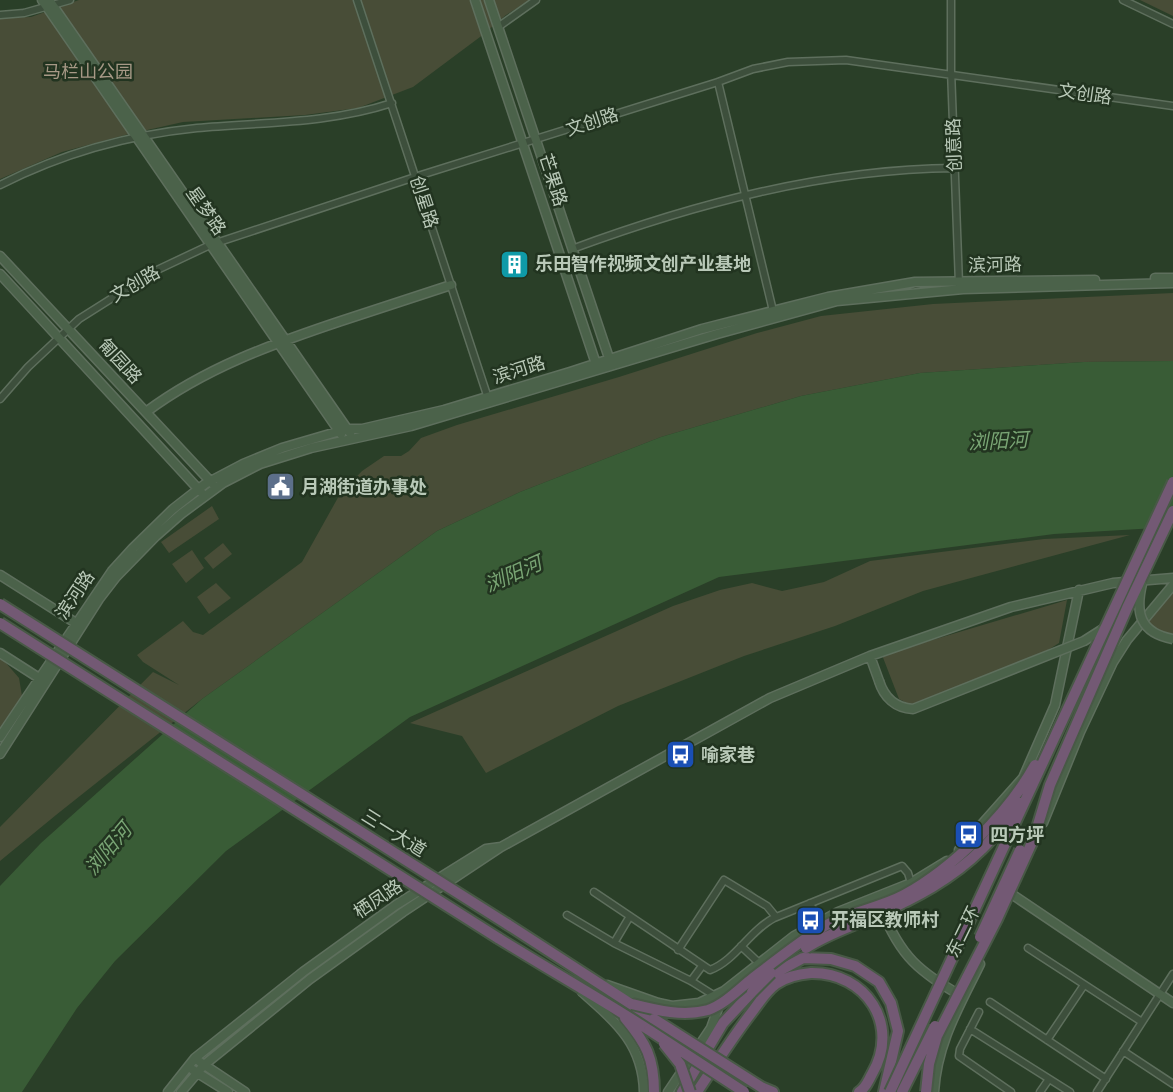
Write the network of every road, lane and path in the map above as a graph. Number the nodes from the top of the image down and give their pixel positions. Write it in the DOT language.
graph roads {
  1 [pos="70,0"];
  2 [pos="357,0"];
  3 [pos="475,0"];
  4 [pos="489,0"];
  5 [pos="536,0"];
  6 [pos="951,0"];
  7 [pos="1123,0"];
  8 [pos="47,3"];
  9 [pos="0,15"];
  10 [pos="1173,24"];
  11 [pos="498,27"];
  12 [pos="951,75"];
  13 [pos="718,82"];
  14 [pos="392,103"];
  15 [pos="1173,106"];
  16 [pos="139,137"];
  17 [pos="536,140"];
  18 [pos="523,143"];
  19 [pos="954,168"];
  20 [pos="415,177"];
  21 [pos="0,185"];
  22 [pos="746,195"];
  23 [pos="214,244"];
  24 [pos="572,249"];
  25 [pos="0,256"];
  26 [pos="0,274"];
  27 [pos="1173,278"];
  28 [pos="1173,284"];
  29 [pos="451,285"];
  30 [pos="959,286"];
  31 [pos="774,314"];
  32 [pos="68,328"];
  33 [pos="58,337"];
  34 [pos="282,341"];
  35 [pos="611,362"];
  36 [pos="597,367"];
  37 [pos="0,399"];
  38 [pos="489,400"];
  39 [pos="146,412"];
  40 [pos="343,430"];
  41 [pos="350,439"];
  42 [pos="1173,482"];
  43 [pos="213,485"];
  44 [pos="198,489"];
  45 [pos="205,496"];
  46 [pos="1173,511"];
  47 [pos="1145,572"];
  48 [pos="0,575"];
  49 [pos="1173,578"];
  50 [pos="1173,585"];
  51 [pos="1079,590"];
  52 [pos="0,604"];
  53 [pos="0,623"];
  54 [pos="79,625"];
  55 [pos="1106,626"];
  56 [pos="1173,639"];
  57 [pos="0,653"];
  58 [pos="870,656"];
  59 [pos="1086,669"];
  60 [pos="39,678"];
  61 [pos="0,737"];
  62 [pos="0,754"];
  63 [pos="1050,785"];
  64 [pos="1033,786"];
  65 [pos="501,847"];
  66 [pos="911,883"];
  67 [pos="594,892"];
  68 [pos="1013,895"];
  69 [pos="876,897"];
  70 [pos="810,903"];
  71 [pos="567,915"];
  72 [pos="630,916"];
  73 [pos="776,917"];
  74 [pos="819,922"];
  75 [pos="614,944"];
  76 [pos="741,946"];
  77 [pos="1028,948"];
  78 [pos="678,950"];
  79 [pos="759,963"];
  80 [pos="702,966"];
  81 [pos="1173,974"];
  82 [pos="591,979"];
  83 [pos="764,979"];
  84 [pos="691,981"];
  85 [pos="570,983"];
  86 [pos="1084,985"];
  87 [pos="724,991"];
  88 [pos="1161,994"];
  89 [pos="715,996"];
  90 [pos="599,997"];
  91 [pos="963,997"];
  92 [pos="990,1002"];
  93 [pos="1173,1002"];
  94 [pos="632,1004"];
  95 [pos="979,1012"];
  96 [pos="1142,1023"];
  97 [pos="969,1029"];
  98 [pos="649,1030"];
  99 [pos="1047,1040"];
  100 [pos="1123,1051"];
  101 [pos="195,1058"];
  102 [pos="204,1065"];
  103 [pos="187,1066"];
  104 [pos="197,1072"];
  105 [pos="1049,1079"];
  106 [pos="1106,1079"];
  107 [pos="1173,1084"];
  108 [pos="768,1090"];
  109 [pos="886,1090"];
  110 [pos="168,1092"];
  111 [pos="180,1092"];
  112 [pos="228,1092"];
  113 [pos="245,1092"];
  114 [pos="644,1092"];
  115 [pos="654,1092"];
  116 [pos="668,1092"];
  117 [pos="682,1092"];
  118 [pos="690,1092"];
  119 [pos="697,1092"];
  120 [pos="744,1092"];
  121 [pos="859,1092"];
  122 [pos="902,1092"];
  123 [pos="926,1092"];
  124 [pos="934,1092"];
  125 [pos="1011,1092"];
  126 [pos="1040,1092"];
  127 [pos="1070,1092"];
  128 [pos="1097,1092"];
  1 -- 8 [label="street"];
  2 -- 14 [label="street, 创星路"];
  3 -- 18 [label="street, 芒果路"];
  4 -- 11 [label="street, 芒果路"];
  5 -- 11 [label="street"];
  6 -- 12 [label="street, 创意路"];
  7 -- 10 [label="street"];
  8 -- 9 [label="street"];
  8 -- 16 [label="street, 星梦路"];
  11 -- 17 [label="street, 芒果路"];
  12 -- 13 [label="street, 文创路"];
  12 -- 15 [label="street, 文创路"];
  12 -- 19 [label="street, 创意路"];
  13 -- 17 [label="street, 文创路"];
  13 -- 22 [label="street"];
  14 -- 16 [label="street"];
  14 -- 20 [label="street, 创星路"];
  16 -- 21 [label="street"];
  16 -- 23 [label="street, 星梦路"];
  17 -- 18 [label="street, 文创路"];
  17 -- 24 [label="street, 芒果路"];
  18 -- 20 [label="street, 文创路"];
  18 -- 36 [label="street, 芒果路"];
  19 -- 22 [label="street"];
  19 -- 30 [label="street, 创意路"];
  20 -- 23 [label="street, 文创路"];
  20 -- 29 [label="street, 创星路"];
  22 -- 24 [label="street"];
  22 -- 31 [label="street"];
  23 -- 32 [label="street, 文创路"];
  23 -- 34 [label="street, 星梦路"];
  24 -- 35 [label="street, 芒果路"];
  25 -- 32 [label="street, 匍园路"];
  26 -- 33 [label="street, 匍园路"];
  27 -- 30 [label="street, 滨河路"];
  28 -- 30 [label="street, 滨河路"];
  29 -- 34 [label="street"];
  29 -- 38 [label="street, 创星路"];
  30 -- 31 [label="street, 滨河路"];
  31 -- 35 [label="street, 滨河路"];
  32 -- 33 [label="street, 文创路"];
  32 -- 39 [label="street, 匍园路"];
  33 -- 37 [label="street, 文创路"];
  33 -- 44 [label="street, 匍园路"];
  34 -- 39 [label="street"];
  34 -- 40 [label="street, 星梦路"];
  35 -- 36 [label="street, 滨河路"];
  36 -- 38 [label="street, 滨河路"];
  38 -- 40 [label="street, 滨河路"];
  38 -- 41 [label="street, 滨河路"];
  39 -- 43 [label="street, 匍园路"];
  40 -- 41 [label="street, 星梦路"];
  40 -- 43 [label="street, 滨河路"];
  41 -- 43 [label="street, 滨河路"];
  42 -- 55 [label="highway, bridge"];
  43 -- 44 [label="street, 滨河路"];
  43 -- 45 [label="street, 滨河路"];
  44 -- 45 [label="street, 匍园路"];
  44 -- 54 [label="street, 滨河路"];
  45 -- 54 [label="street, 滨河路"];
  46 -- 47 [label="highway, bridge"];
  47 -- 56 [label="street, bridge"];
  47 -- 63 [label="highway, bridge"];
  48 -- 54 [label="street"];
  49 -- 51 [label="street"];
  50 -- 68 [label="street"];
  51 -- 58 [label="street"];
  51 -- 66 [label="street"];
  52 -- 82 [label="highway, 三一大道, bridge"];
  53 -- 85 [label="highway, 三一大道, bridge"];
  54 -- 60 [label="street, 滨河路"];
  54 -- 62 [label="street, 滨河路"];
  55 -- 58 [label="street, bridge"];
  55 -- 59 [label="highway, bridge"];
  57 -- 60 [label="street"];
  58 -- 65 [label="street"];
  59 -- 64 [label="highway, bridge"];
  59 -- 94 [label="highway, bridge"];
  60 -- 61 [label="street, 滨河路"];
  63 -- 122 [label="highway, 东二环, bridge"];
  63 -- 123 [label="highway, bridge"];
  64 -- 83 [label="highway, bridge"];
  64 -- 109 [label="highway, bridge"];
  65 -- 101 [label="street, 栖凤路"];
  65 -- 102 [label="street, 栖凤路"];
  66 -- 69 [label="street"];
  66 -- 70 [label="street"];
  67 -- 72 [label="street"];
  68 -- 88 [label="street"];
  68 -- 91 [label="street"];
  69 -- 74 [label="street"];
  69 -- 91 [label="street"];
  70 -- 73 [label="street"];
  70 -- 74 [label="street"];
  71 -- 75 [label="street"];
  72 -- 75 [label="street"];
  72 -- 78 [label="street"];
  73 -- 76 [label="street"];
  73 -- 78 [label="street"];
  74 -- 79 [label="street"];
  75 -- 84 [label="street"];
  76 -- 79 [label="street"];
  76 -- 80 [label="street"];
  77 -- 86 [label="street"];
  78 -- 80 [label="street"];
  79 -- 87 [label="street"];
  80 -- 84 [label="street"];
  81 -- 88 [label="street"];
  82 -- 89 [label="street"];
  82 -- 94 [label="highway, 三一大道"];
  83 -- 109 [label="highway"];
  83 -- 117 [label="highway, bridge"];
  84 -- 89 [label="street"];
  85 -- 90 [label="highway, 三一大道"];
  85 -- 114 [label="street"];
  86 -- 96 [label="street"];
  86 -- 99 [label="street"];
  87 -- 89 [label="street"];
  87 -- 116 [label="street"];
  88 -- 93 [label="street"];
  88 -- 96 [label="street"];
  90 -- 98 [label="highway, 三一大道"];
  90 -- 115 [label="highway"];
  91 -- 124 [label="street"];
  92 -- 99 [label="street"];
  94 -- 108 [label="highway, 三一大道, bridge"];
  95 -- 97 [label="street"];
  96 -- 100 [label="street"];
  97 -- 105 [label="street"];
  97 -- 125 [label="street"];
  98 -- 118 [label="highway, bridge"];
  98 -- 120 [label="highway, 三一大道, bridge"];
  99 -- 106 [label="street"];
  100 -- 106 [label="street"];
  100 -- 107 [label="street"];
  101 -- 102 [label="street"];
  101 -- 103 [label="street, 栖凤路"];
  102 -- 104 [label="street, 栖凤路"];
  102 -- 113 [label="street"];
  103 -- 104 [label="street"];
  103 -- 110 [label="street, 栖凤路"];
  104 -- 111 [label="street, 栖凤路"];
  104 -- 112 [label="street"];
  105 -- 126 [label="street"];
  105 -- 127 [label="street"];
  106 -- 128 [label="street"];
  119 -- 121 [label="highway"];
}
